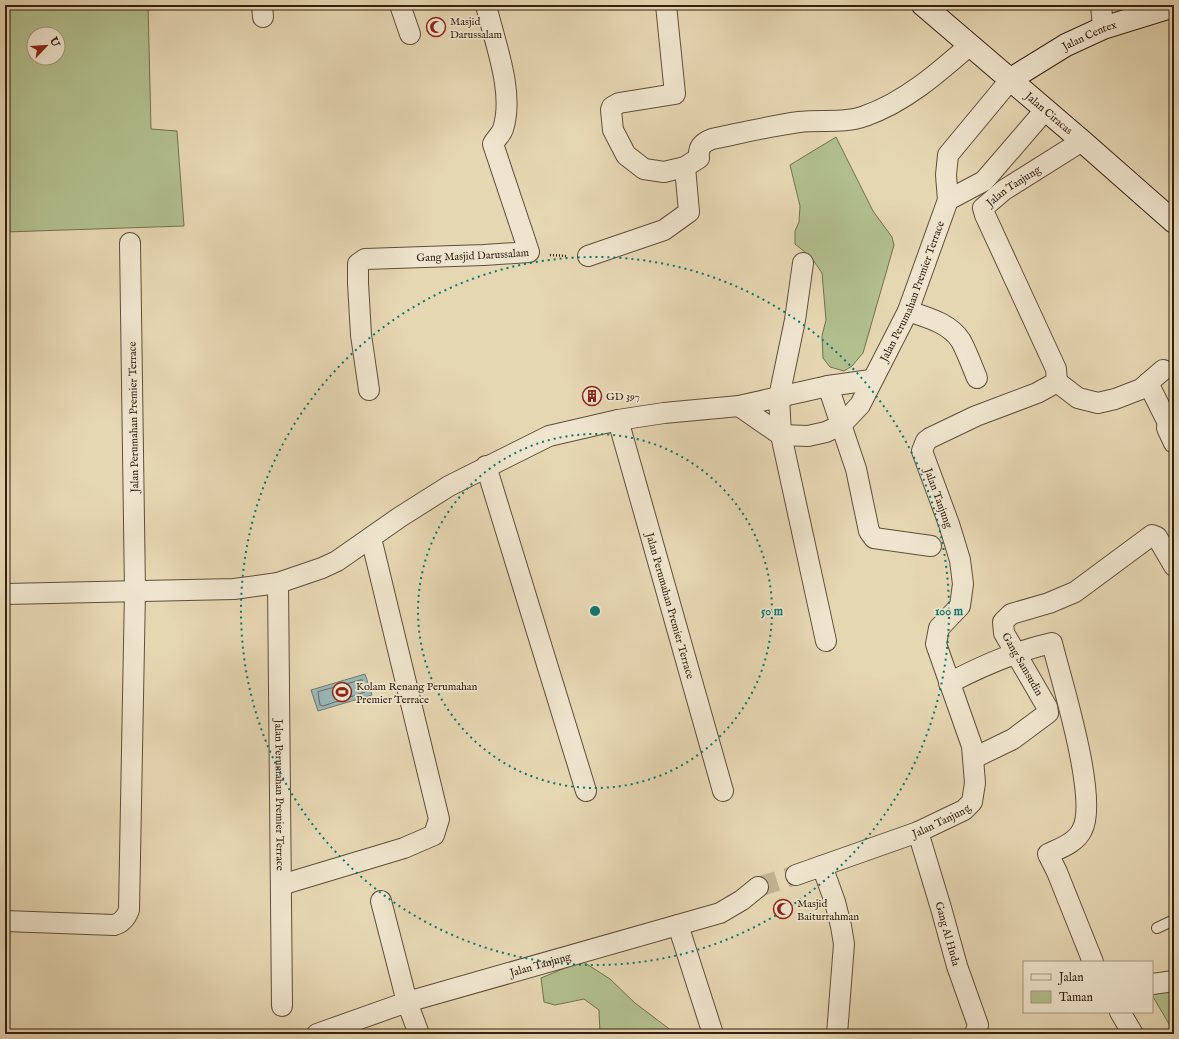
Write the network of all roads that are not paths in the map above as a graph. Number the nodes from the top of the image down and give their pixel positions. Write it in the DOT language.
graph roads {
  1 [pos="400,5"];
  2 [pos="486,5"];
  3 [pos="666,5"];
  4 [pos="923,5"];
  5 [pos="1101,5"];
  6 [pos="1174,6"];
  7 [pos="1103,28"];
  8 [pos="410,34"];
  9 [pos="970,45"];
  10 [pos="1011,79"];
  11 [pos="1046,109"];
  12 [pos="1082,141"];
  13 [pos="685,167"];
  14 [pos="948,200"];
  15 [pos="1174,222"];
  16 [pos="130,243"];
  17 [pos="588,256"];
  18 [pos="803,263"];
  19 [pos="908,311"];
  20 [pos="1163,370"];
  21 [pos="977,378"];
  22 [pos="872,380"];
  23 [pos="1056,382"];
  24 [pos="1148,383"];
  25 [pos="828,386"];
  26 [pos="369,390"];
  27 [pos="779,396"];
  28 [pos="739,406"];
  29 [pos="618,420"];
  30 [pos="1171,421"];
  31 [pos="841,425"];
  32 [pos="780,435"];
  33 [pos="1174,443"];
  34 [pos="486,466"];
  35 [pos="371,538"];
  36 [pos="1168,541"];
  37 [pos="931,546"];
  38 [pos="1174,566"];
  39 [pos="278,583"];
  40 [pos="135,591"];
  41 [pos="5,594"];
  42 [pos="826,641"];
  43 [pos="1015,653"];
  44 [pos="949,683"];
  45 [pos="974,758"];
  46 [pos="586,791"];
  47 [pos="723,791"];
  48 [pos="918,832"];
  49 [pos="822,866"];
  50 [pos="796,875"];
  51 [pos="281,885"];
  52 [pos="758,887"];
  53 [pos="381,901"];
  54 [pos="1174,920"];
  55 [pos="5,921"];
  56 [pos="678,925"];
  57 [pos="1157,928"];
  58 [pos="1093,961"];
  59 [pos="1174,981"];
  60 [pos="1153,984"];
  61 [pos="407,1002"];
  62 [pos="282,1006"];
  63 [pos="1121,1013"];
  64 [pos="317,1034"];
  65 [pos="419,1034"];
  66 [pos="713,1034"];
  67 [pos="837,1034"];
  68 [pos="975,1034"];
  69 [pos="1133,1034"];
  1 -- 8 [label="street"];
  2 -- 26 [label="street, Gang Masjid Darussalam"];
  3 -- 13 [label="street"];
  4 -- 9 [label="street, Jalan Ciracas"];
  5 -- 7 [label="street"];
  6 -- 7 [label="street, Jalan Centex"];
  7 -- 10 [label="street, Jalan Centex"];
  9 -- 10 [label="street, Jalan Ciracas"];
  9 -- 13 [label="street"];
  10 -- 11 [label="street, Jalan Ciracas"];
  10 -- 14 [label="street, Jalan Perumahan Premier Terrace"];
  11 -- 12 [label="street, Jalan Ciracas"];
  11 -- 14 [label="street"];
  12 -- 15 [label="street, Jalan Ciracas"];
  12 -- 23 [label="street, Jalan Tanjung"];
  13 -- 17 [label="street"];
  14 -- 19 [label="street, Jalan Perumahan Premier Terrace"];
  16 -- 40 [label="street, Jalan Perumahan Premier Terrace"];
  18 -- 27 [label="street"];
  19 -- 21 [label="street"];
  19 -- 22 [label="street, Jalan Perumahan Premier Terrace"];
  20 -- 24 [label="street"];
  22 -- 25 [label="street"];
  22 -- 31 [label="street, Jalan Perumahan Premier Terrace"];
  23 -- 24 [label="street"];
  23 -- 44 [label="street, Jalan Tanjung"];
  24 -- 30 [label="street"];
  25 -- 27 [label="street"];
  25 -- 31 [label="street"];
  27 -- 28 [label="street"];
  27 -- 32 [label="street"];
  28 -- 29 [label="street"];
  28 -- 32 [label="street"];
  29 -- 34 [label="street"];
  29 -- 47 [label="street, Jalan Perumahan Premier Terrace"];
  30 -- 33 [label="street"];
  31 -- 32 [label="street, Jalan Perumahan Premier Terrace"];
  31 -- 37 [label="street"];
  32 -- 42 [label="street"];
  34 -- 35 [label="street"];
  34 -- 46 [label="street"];
  35 -- 39 [label="street"];
  35 -- 51 [label="street"];
  36 -- 38 [label="street"];
  36 -- 43 [label="street, Gang Samsudin"];
  39 -- 40 [label="street"];
  39 -- 51 [label="street, Jalan Perumahan Premier Terrace"];
  40 -- 41 [label="street"];
  40 -- 55 [label="street, Jalan Perumahan Premier Terrace"];
  43 -- 44 [label="street"];
  43 -- 45 [label="street, Gang Samsudin"];
  43 -- 58 [label="street"];
  44 -- 45 [label="street, Jalan Tanjung"];
  45 -- 48 [label="street, Jalan Tanjung"];
  48 -- 49 [label="street, Jalan Tanjung"];
  48 -- 68 [label="street, Gang Al Huda"];
  49 -- 50 [label="street, Jalan Tanjung"];
  49 -- 67 [label="street"];
  51 -- 62 [label="street, Jalan Perumahan Premier Terrace"];
  52 -- 56 [label="street, Jalan Tanjung"];
  53 -- 61 [label="street"];
  54 -- 57 [label="lane"];
  56 -- 61 [label="street, Jalan Tanjung"];
  56 -- 66 [label="street"];
  59 -- 60 [label="street"];
  61 -- 64 [label="street, Jalan Tanjung"];
  61 -- 65 [label="street"];
  63 -- 69 [label="street"];
}
